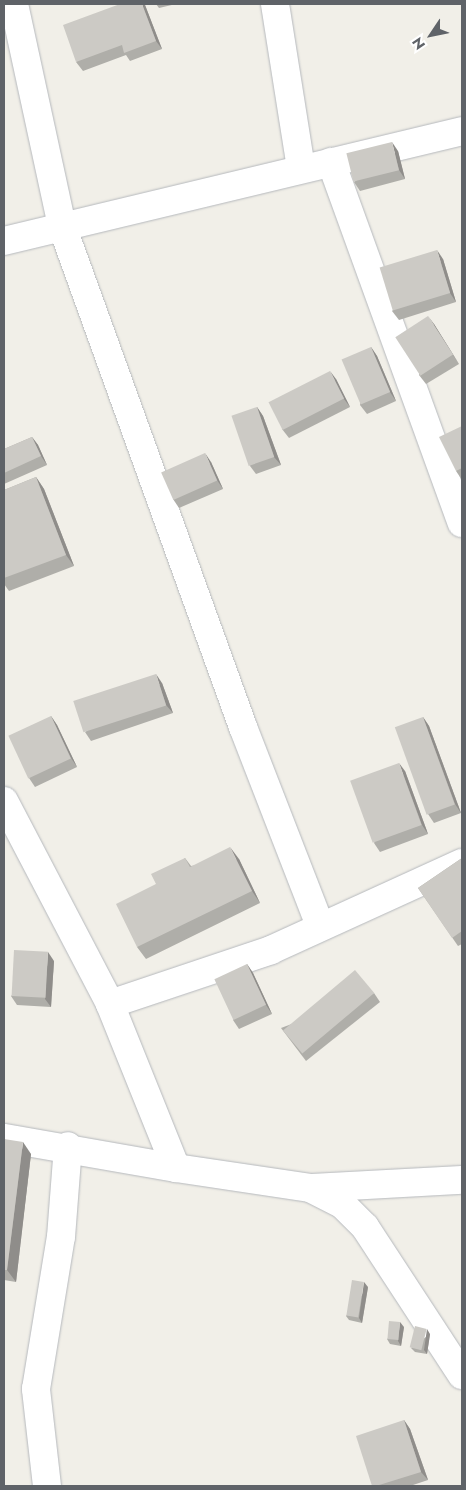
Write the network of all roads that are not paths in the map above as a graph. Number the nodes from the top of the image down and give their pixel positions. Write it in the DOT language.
graph roads {
  1 [pos="14,4"];
  2 [pos="275,4"];
  3 [pos="462,131"];
  4 [pos="331,162"];
  5 [pos="301,168"];
  6 [pos="62,226"];
  7 [pos="4,241"];
  8 [pos="462,523"];
  9 [pos="4,801"];
  10 [pos="462,863"];
  11 [pos="320,926"];
  12 [pos="110,1004"];
  13 [pos="4,1138"];
  14 [pos="68,1146"];
  15 [pos="176,1168"];
  16 [pos="462,1180"];
  17 [pos="310,1188"];
  18 [pos="462,1375"];
  19 [pos="47,1486"];
  1 -- 6 [label="street"];
  2 -- 5 [label="street"];
  3 -- 4 [label="street"];
  4 -- 5 [label="street"];
  4 -- 8 [label="street"];
  5 -- 6 [label="street"];
  6 -- 7 [label="street"];
  6 -- 11 [label="street"];
  9 -- 12 [label="street"];
  10 -- 11 [label="street"];
  11 -- 12 [label="street"];
  12 -- 15 [label="street"];
  13 -- 14 [label="street"];
  14 -- 15 [label="street"];
  14 -- 19 [label="street"];
  15 -- 17 [label="street"];
  16 -- 17 [label="street"];
  17 -- 18 [label="street"];
}
